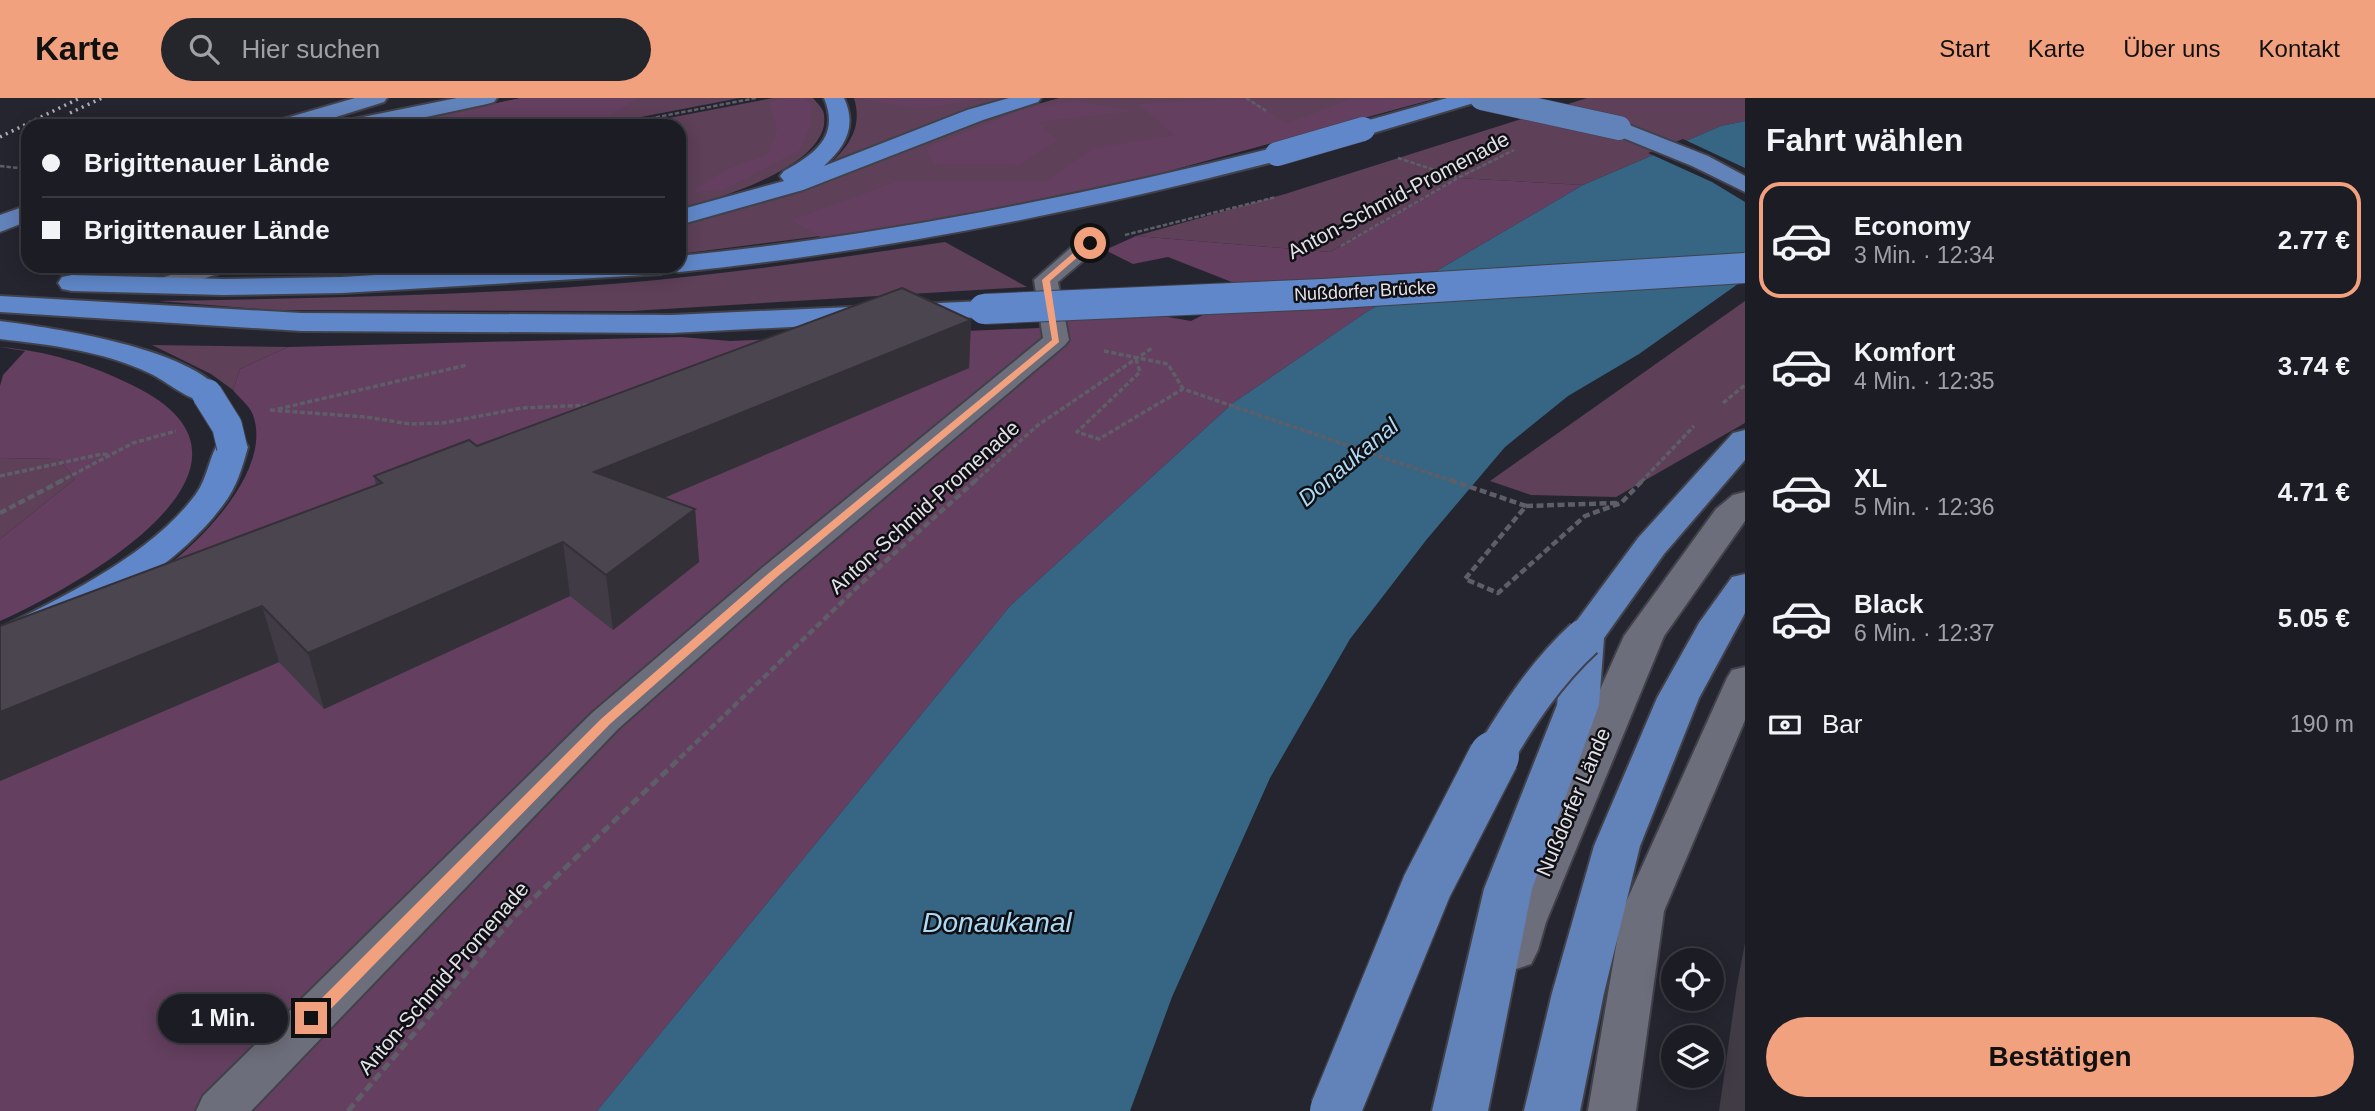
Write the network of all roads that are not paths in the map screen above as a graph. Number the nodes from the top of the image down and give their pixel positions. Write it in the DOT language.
graph roads {
  1 [pos="377,98"];
  2 [pos="440,98"];
  3 [pos="487,98"];
  4 [pos="834,98"];
  5 [pos="1031,98"];
  6 [pos="1470,98"];
  7 [pos="1482,98"];
  8 [pos="1538,98"];
  9 [pos="307,119"];
  10 [pos="369,119"];
  11 [pos="386,119"];
  12 [pos="1619,128"];
  13 [pos="1745,185"];
  14 [pos="746,199"];
  15 [pos="21,215"];
  16 [pos="686,216"];
  17 [pos="0,224"];
  18 [pos="21,239"];
  19 [pos="1090,243"];
  20 [pos="0,247"];
  21 [pos="686,263"];
  22 [pos="1745,268"];
  23 [pos="281,273"];
  24 [pos="556,273"];
  25 [pos="220,277"];
  26 [pos="0,280"];
  27 [pos="0,304"];
  28 [pos="0,330"];
  29 [pos="1745,440"];
  30 [pos="1740,514"];
  31 [pos="1745,585"];
  32 [pos="1584,638"];
  33 [pos="0,643"];
  34 [pos="1745,678"];
  35 [pos="220,1111"];
  36 [pos="1335,1111"];
  37 [pos="1460,1111"];
  38 [pos="1468,1111"];
  39 [pos="1552,1111"];
  40 [pos="1612,1111"];
  1 -- 9 [label="highway"];
  2 -- 10 [label="highway"];
  3 -- 11 [label="highway"];
  4 -- 14 [label="highway"];
  5 -- 14 [label="highway"];
  6 -- 21 [label="highway, bridge"];
  7 -- 12 [label="highway, bridge"];
  8 -- 12 [label="highway, bridge"];
  12 -- 13 [label="highway"];
  14 -- 16 [label="highway"];
  15 -- 17 [label="highway"];
  18 -- 20 [label="highway"];
  19 -- 35 [label="lane"];
  22 -- 27 [label="highway, Nußdorfer Brücke, bridge"];
  23 -- 25 [label="highway"];
  24 -- 25 [label="highway"];
  25 -- 26 [label="highway"];
  28 -- 33 [label="highway, bridge"];
  29 -- 32 [label="highway"];
  30 -- 38 [label="street, Nußdorfer Lände"];
  31 -- 39 [label="highway"];
  32 -- 36 [label="highway, bridge"];
  32 -- 37 [label="highway"];
  34 -- 40 [label="lane"];
}
